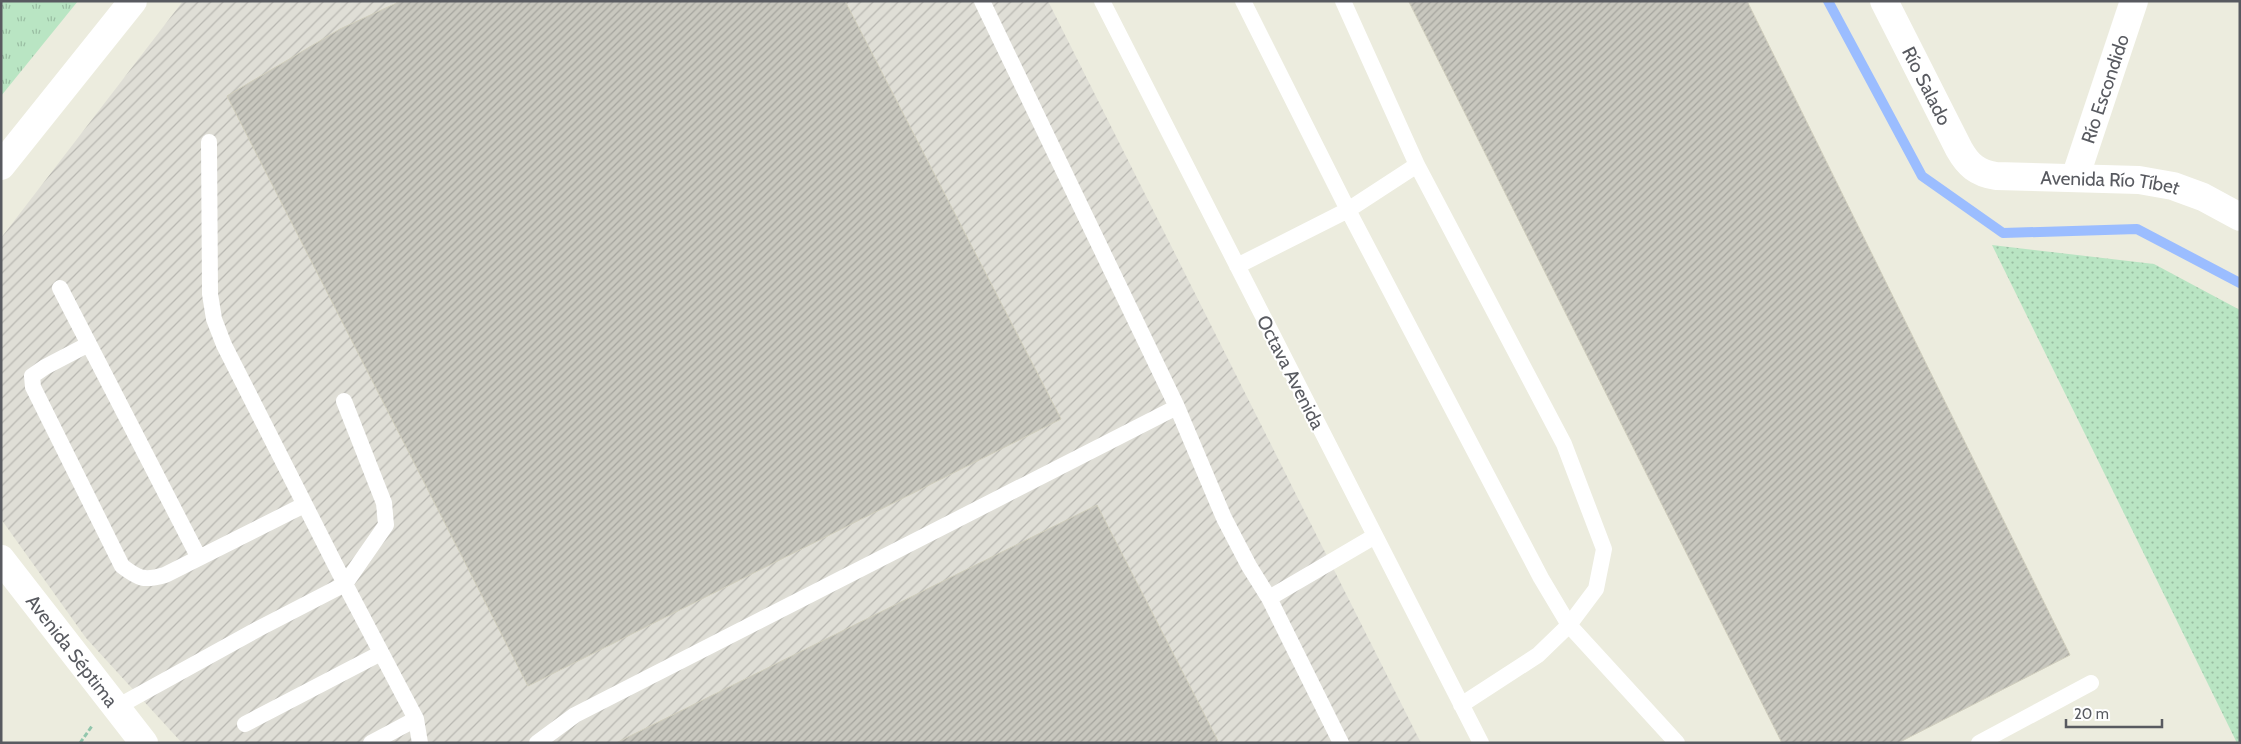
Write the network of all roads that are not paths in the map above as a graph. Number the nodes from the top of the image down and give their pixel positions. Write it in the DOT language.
graph roads {
  1 [pos="133,1"];
  2 [pos="982,1"];
  3 [pos="1102,1"];
  4 [pos="1243,1"];
  5 [pos="1343,1"];
  6 [pos="2134,1"];
  7 [pos="1893,8"];
  8 [pos="208,142"];
  9 [pos="1417,165"];
  10 [pos="1,166"];
  11 [pos="1974,169"];
  12 [pos="2075,178"];
  13 [pos="1348,210"];
  14 [pos="2240,217"];
  15 [pos="1237,266"];
  16 [pos="60,288"];
  17 [pos="89,344"];
  18 [pos="344,401"];
  19 [pos="1177,407"];
  20 [pos="304,505"];
  21 [pos="1375,536"];
  22 [pos="199,558"];
  23 [pos="1,559"];
  24 [pos="345,584"];
  25 [pos="1270,598"];
  26 [pos="1569,625"];
  27 [pos="381,653"];
  28 [pos="2091,683"];
  29 [pos="1461,705"];
  30 [pos="116,707"];
  31 [pos="416,719"];
  32 [pos="245,724"];
  33 [pos="144,743"];
  34 [pos="371,743"];
  35 [pos="420,743"];
  36 [pos="537,743"];
  37 [pos="1341,743"];
  38 [pos="1481,743"];
  39 [pos="1677,743"];
  40 [pos="1979,743"];
  1 -- 10 [label="street"];
  2 -- 19 [label="lane"];
  3 -- 15 [label="lane, Octava Avenida"];
  4 -- 13 [label="lane"];
  5 -- 9 [label="lane"];
  6 -- 12 [label="street, Río Escondido"];
  7 -- 11 [label="street, Río Salado"];
  8 -- 20 [label="lane"];
  9 -- 13 [label="lane"];
  9 -- 26 [label="lane"];
  11 -- 12 [label="street, Avenida Río Tíbet"];
  12 -- 14 [label="street, Avenida Río Tíbet"];
  13 -- 15 [label="lane"];
  13 -- 26 [label="lane"];
  15 -- 21 [label="lane, Octava Avenida"];
  16 -- 17 [label="lane"];
  17 -- 22 [label="lane"];
  17 -- 22 [label="lane"];
  18 -- 24 [label="lane"];
  19 -- 25 [label="lane"];
  19 -- 36 [label="lane"];
  20 -- 22 [label="lane"];
  20 -- 24 [label="lane"];
  21 -- 25 [label="lane"];
  21 -- 29 [label="lane, Octava Avenida"];
  23 -- 30 [label="street, Avenida Séptima"];
  24 -- 27 [label="lane"];
  24 -- 30 [label="lane"];
  25 -- 37 [label="lane"];
  26 -- 29 [label="lane"];
  26 -- 39 [label="lane"];
  27 -- 31 [label="lane"];
  27 -- 32 [label="lane"];
  28 -- 40 [label="lane"];
  29 -- 38 [label="lane, Octava Avenida"];
  30 -- 33 [label="street, Avenida Séptima"];
  31 -- 34 [label="lane"];
  31 -- 35 [label="lane"];
}
